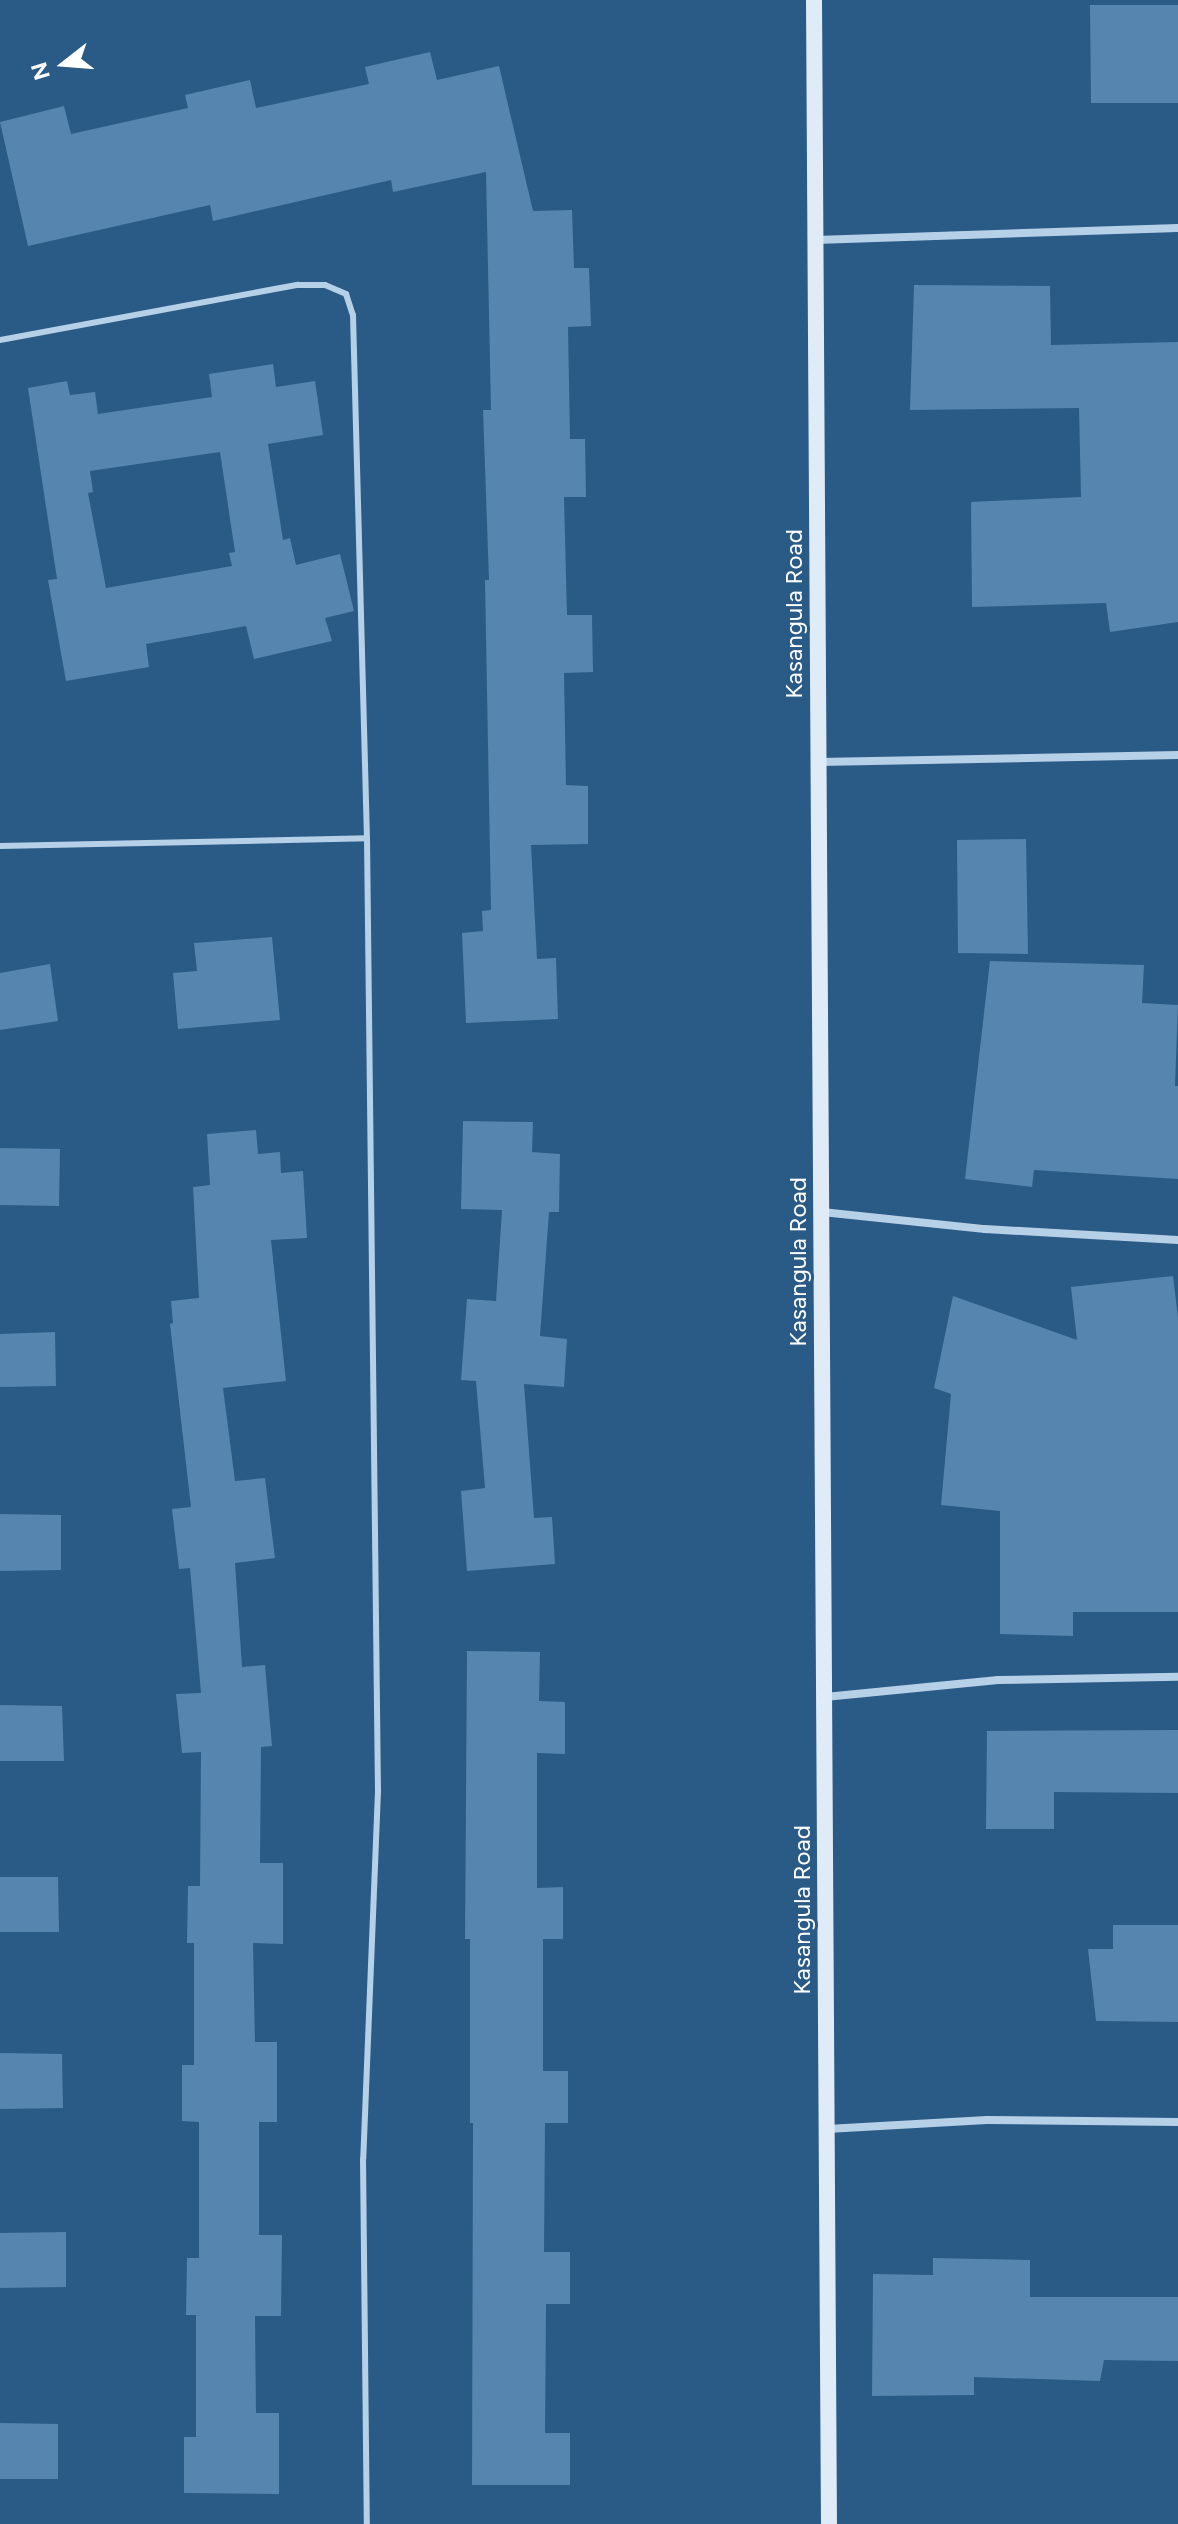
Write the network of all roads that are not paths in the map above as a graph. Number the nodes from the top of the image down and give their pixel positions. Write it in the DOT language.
graph roads {
  1 [pos="814,0"];
  2 [pos="1178,228"];
  3 [pos="816,240"];
  4 [pos="0,340"];
  5 [pos="1178,755"];
  6 [pos="819,762"];
  7 [pos="367,838"];
  8 [pos="0,846"];
  9 [pos="822,1212"];
  10 [pos="1178,1240"];
  11 [pos="1178,1677"];
  12 [pos="825,1697"];
  13 [pos="1178,2122"];
  14 [pos="827,2129"];
  15 [pos="367,2524"];
  16 [pos="829,2524"];
  1 -- 3 [label="main road, Kasangula Road"];
  2 -- 3 [label="street"];
  3 -- 6 [label="main road, Kasangula Road"];
  4 -- 7 [label="lane"];
  5 -- 6 [label="street"];
  6 -- 9 [label="main road, Kasangula Road"];
  7 -- 8 [label="lane"];
  7 -- 15 [label="lane"];
  9 -- 10 [label="street"];
  9 -- 12 [label="main road, Kasangula Road"];
  11 -- 12 [label="street"];
  12 -- 14 [label="main road, Kasangula Road"];
  13 -- 14 [label="street"];
  14 -- 16 [label="main road, Kasangula Road"];
}
